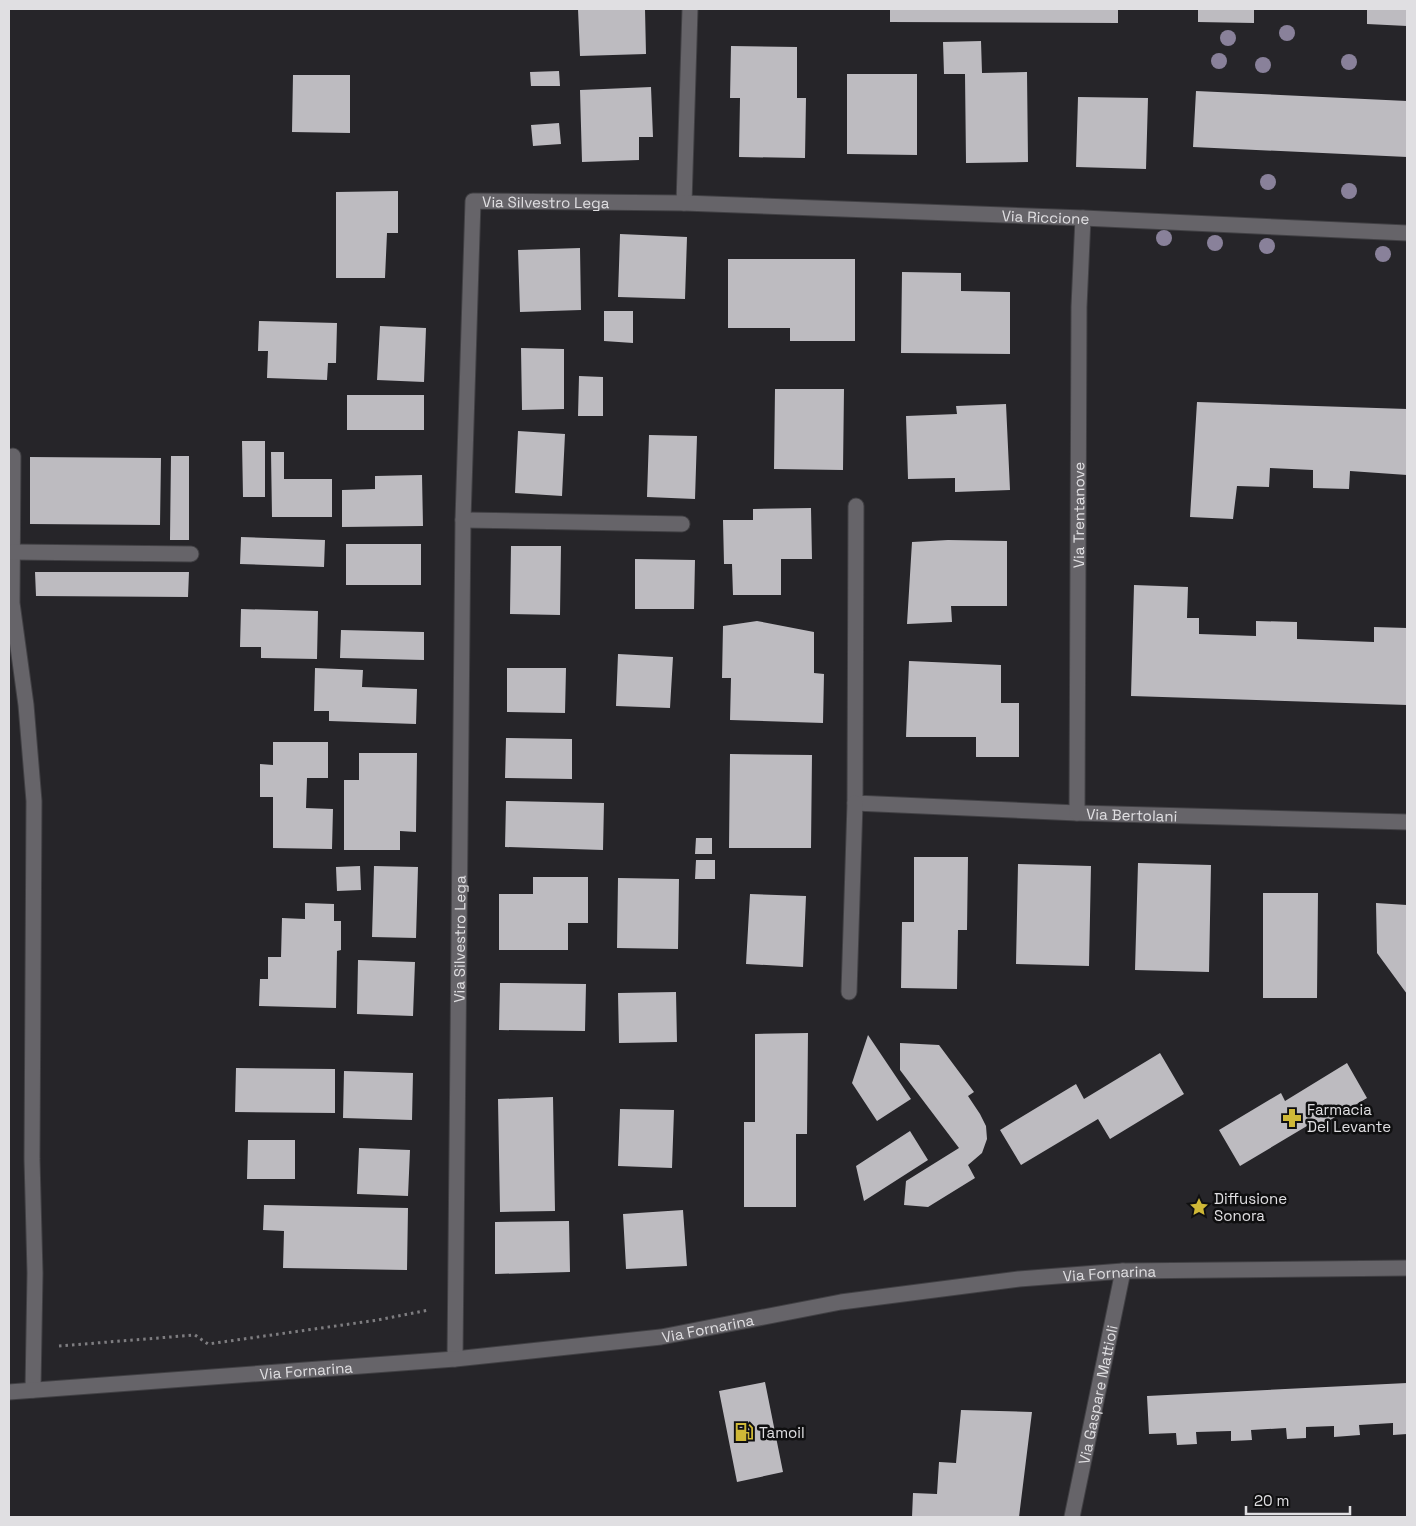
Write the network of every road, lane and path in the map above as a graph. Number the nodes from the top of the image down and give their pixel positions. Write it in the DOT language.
graph roads {
  1 [pos="690,9"];
  2 [pos="684,203"];
  3 [pos="1083,218"];
  4 [pos="1407,233"];
  5 [pos="13,456"];
  6 [pos="856,506"];
  7 [pos="463,520"];
  8 [pos="682,524"];
  9 [pos="13,552"];
  10 [pos="191,554"];
  11 [pos="855,803"];
  12 [pos="1077,813"];
  13 [pos="1407,822"];
  14 [pos="850,992"];
  15 [pos="1407,1268"];
  16 [pos="1123,1271"];
  17 [pos="429,1310"];
  18 [pos="53,1347"];
  19 [pos="455,1359"];
  20 [pos="33,1390"];
  21 [pos="9,1392"];
  22 [pos="1072,1517"];
  1 -- 2 [label="street"];
  2 -- 3 [label="street, Via Riccione"];
  2 -- 7 [label="street, Via Silvestro Lega"];
  3 -- 4 [label="street, Via Riccione"];
  3 -- 12 [label="street, Via Trentanove"];
  5 -- 9 [label="street"];
  6 -- 11 [label="street"];
  7 -- 8 [label="street"];
  7 -- 19 [label="street, Via Silvestro Lega"];
  9 -- 10 [label="street"];
  9 -- 20 [label="street"];
  11 -- 12 [label="street, Via Bertolani"];
  11 -- 14 [label="street"];
  12 -- 13 [label="street, Via Bertolani"];
  15 -- 16 [label="street, Via Fornarina"];
  16 -- 19 [label="street, Via Fornarina"];
  16 -- 22 [label="street, Via Gaspare Mattioli"];
  17 -- 18 [label="path"];
  19 -- 20 [label="street, Via Fornarina"];
  20 -- 21 [label="street, Via Fornarina"];
}
